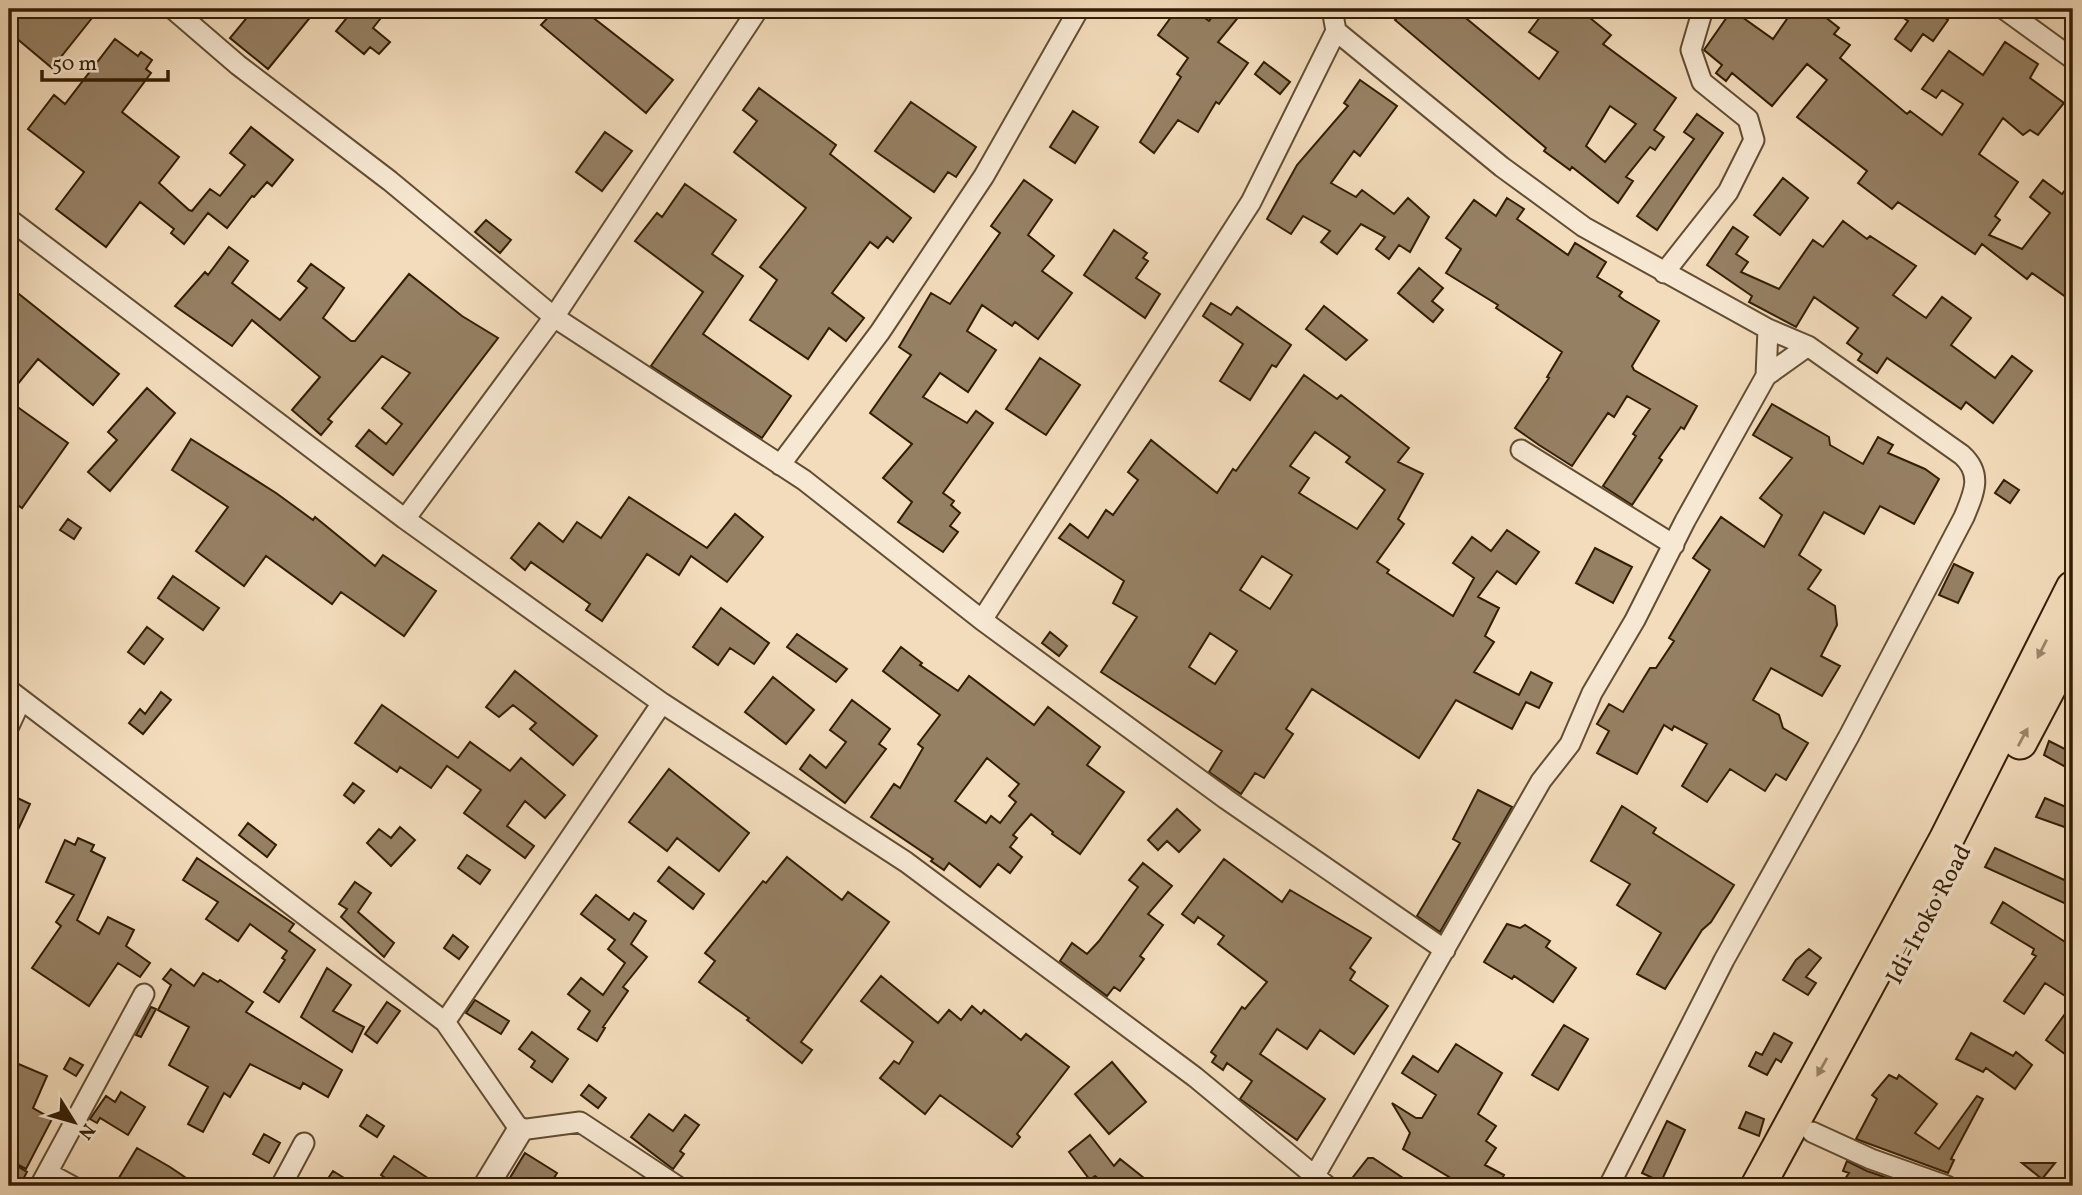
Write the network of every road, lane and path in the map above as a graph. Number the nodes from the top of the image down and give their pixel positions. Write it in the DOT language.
graph roads {
  1 [pos="173,9"];
  2 [pos="758,9"];
  3 [pos="1079,9"];
  4 [pos="1332,9"];
  5 [pos="1703,9"];
  6 [pos="2004,9"];
  7 [pos="1336,31"];
  8 [pos="2073,60"];
  9 [pos="9,219"];
  10 [pos="1664,273"];
  11 [pos="554,317"];
  12 [pos="1768,329"];
  13 [pos="1808,346"];
  14 [pos="1766,376"];
  15 [pos="1521,450"];
  16 [pos="780,465"];
  17 [pos="405,519"];
  18 [pos="1674,545"];
  19 [pos="2073,588"];
  20 [pos="982,620"];
  21 [pos="2069,662"];
  22 [pos="15,695"];
  23 [pos="662,703"];
  24 [pos="9,726"];
  25 [pos="1445,950"];
  26 [pos="144,994"];
  27 [pos="445,1021"];
  28 [pos="520,1130"];
  29 [pos="1812,1132"];
  30 [pos="303,1143"];
  31 [pos="44,1180"];
  32 [pos="1321,1182"];
  33 [pos="72,1186"];
  34 [pos="281,1186"];
  35 [pos="486,1186"];
  36 [pos="677,1186"];
  37 [pos="1609,1186"];
  38 [pos="1758,1186"];
  39 [pos="1784,1186"];
  40 [pos="1947,1186"];
  1 -- 11 [label="street"];
  2 -- 11 [label="street"];
  3 -- 16 [label="street"];
  4 -- 7 [label="street"];
  5 -- 10 [label="street"];
  6 -- 8 [label="street"];
  7 -- 10 [label="street"];
  7 -- 20 [label="street"];
  9 -- 17 [label="street"];
  10 -- 12 [label="street"];
  11 -- 16 [label="street"];
  11 -- 17 [label="street"];
  12 -- 13 [label="street"];
  12 -- 14 [label="street"];
  13 -- 14 [label="street"];
  13 -- 37 [label="street"];
  14 -- 18 [label="street"];
  15 -- 18 [label="street"];
  16 -- 20 [label="street"];
  17 -- 23 [label="street"];
  18 -- 25 [label="street"];
  19 -- 38 [label="highway, one-way"];
  20 -- 25 [label="street"];
  29 -- 21 [label="highway, Idi-Iroko Road, one-way"];
  22 -- 24 [label="street"];
  22 -- 27 [label="street"];
  23 -- 27 [label="street"];
  23 -- 32 [label="street"];
  25 -- 32 [label="street"];
  26 -- 31 [label="street"];
  27 -- 28 [label="street"];
  28 -- 35 [label="street"];
  28 -- 36 [label="street"];
  29 -- 39 [label="highway, Idi-Iroko Road"];
  29 -- 40 [label="street"];
  30 -- 34 [label="street"];
  31 -- 33 [label="street"];
}
